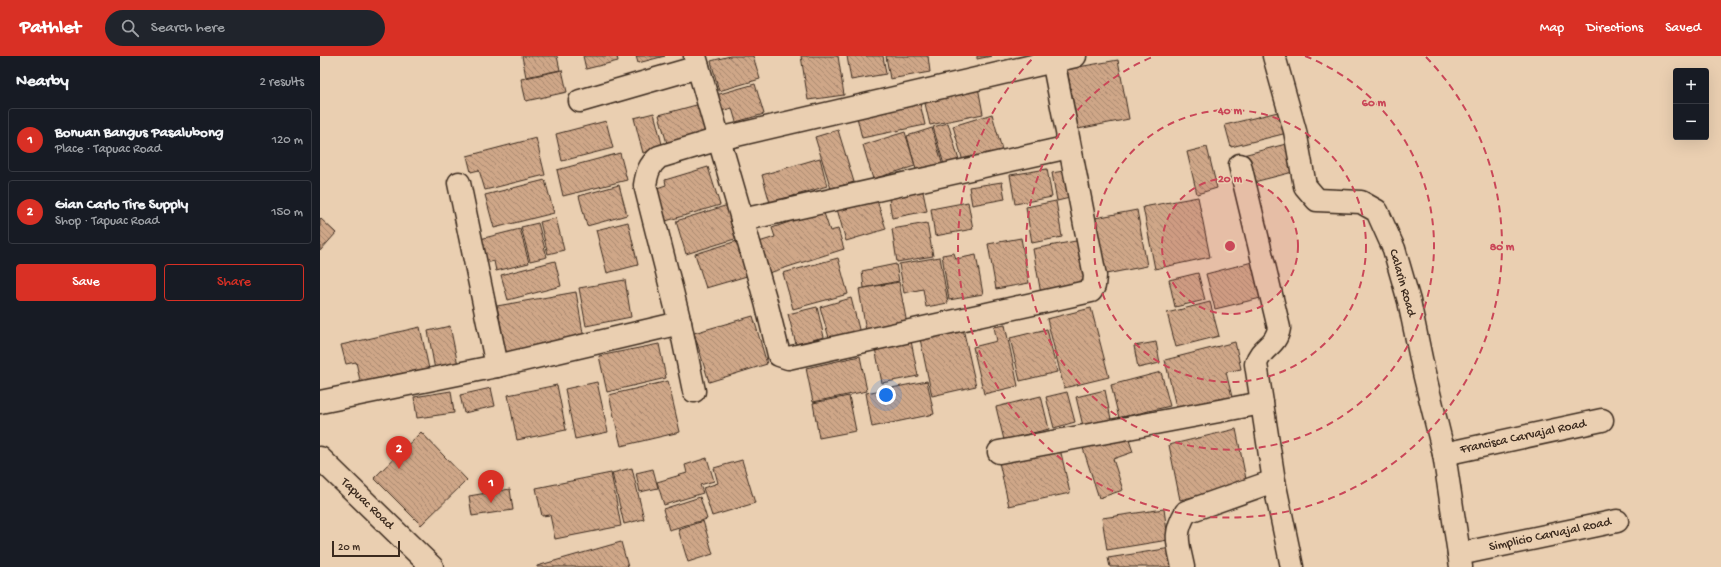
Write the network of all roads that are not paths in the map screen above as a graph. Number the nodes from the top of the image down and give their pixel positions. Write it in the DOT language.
graph roads {
  1 [pos="1075,56"];
  2 [pos="1274,56"];
  3 [pos="1053,60"];
  4 [pos="697,62"];
  5 [pos="580,101"];
  6 [pos="719,139"];
  7 [pos="1069,147"];
  8 [pos="1240,165"];
  9 [pos="459,183"];
  10 [pos="742,220"];
  11 [pos="680,323"];
  12 [pos="497,366"];
  13 [pos="694,391"];
  14 [pos="320,402"];
  15 [pos="1262,403"];
  16 [pos="1602,420"];
  17 [pos="999,452"];
  18 [pos="1444,454"];
  19 [pos="320,458"];
  20 [pos="1274,482"];
  21 [pos="1617,521"];
  22 [pos="1460,560"];
  23 [pos="432,567"];
  24 [pos="1183,567"];
  25 [pos="1292,567"];
  1 -- 3 [label="street"];
  2 -- 18 [label="street, Calarin Road"];
  3 -- 6 [label="street"];
  3 -- 7 [label="street"];
  4 -- 5 [label="street"];
  4 -- 6 [label="street"];
  6 -- 10 [label="street"];
  6 -- 11 [label="street"];
  7 -- 10 [label="street"];
  7 -- 10 [label="street"];
  8 -- 15 [label="street"];
  9 -- 12 [label="street"];
  11 -- 12 [label="street"];
  11 -- 13 [label="street"];
  12 -- 14 [label="street"];
  15 -- 17 [label="street"];
  15 -- 20 [label="street"];
  16 -- 18 [label="street, Francisca Carvajal Road"];
  18 -- 22 [label="street, Calarin Road"];
  19 -- 23 [label="street, Tapuac Road"];
  20 -- 24 [label="street"];
  20 -- 25 [label="street"];
  21 -- 22 [label="street, Simplicio Carvajal Road"];
}
